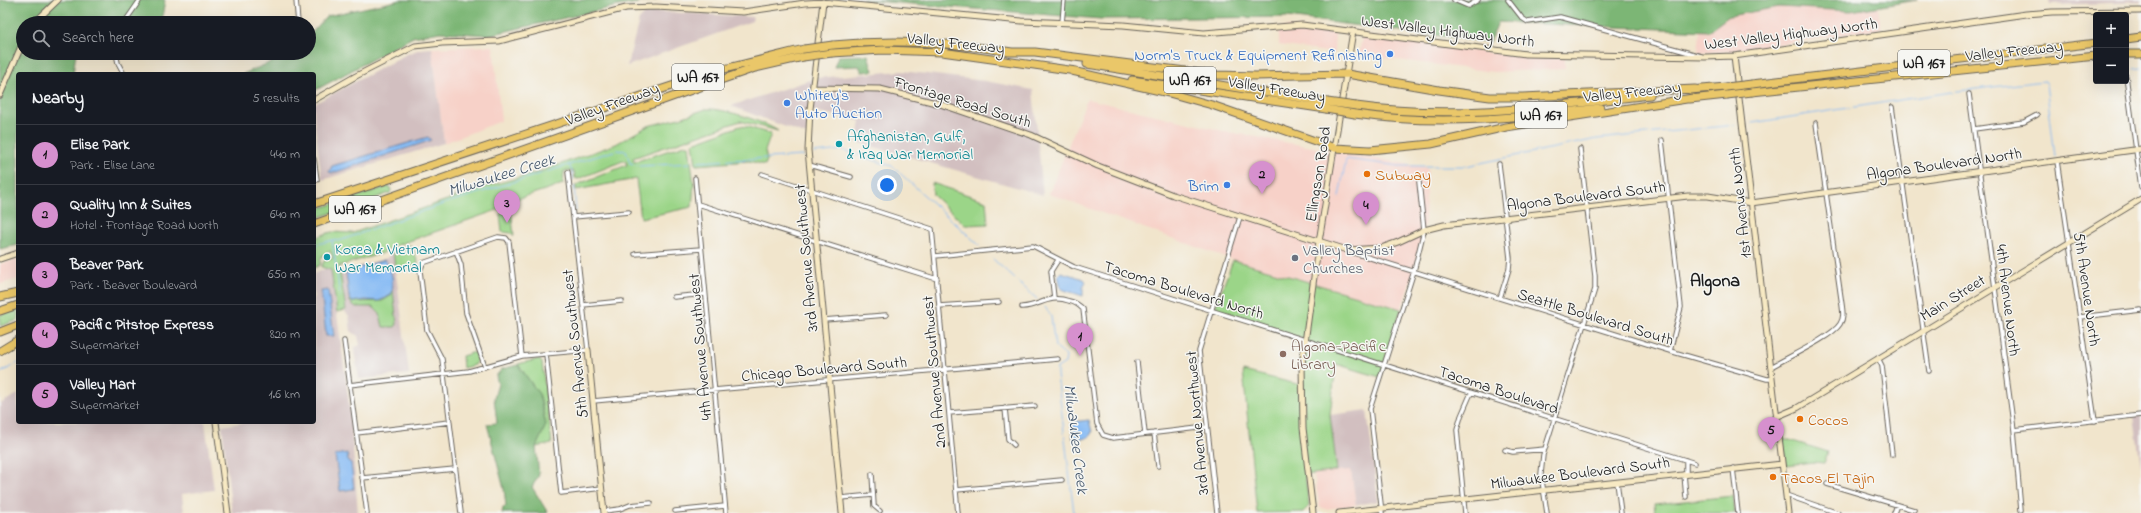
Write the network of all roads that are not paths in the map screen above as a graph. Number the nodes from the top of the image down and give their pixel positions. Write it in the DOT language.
graph roads {
  1 [pos="58,0"];
  2 [pos="140,0"];
  3 [pos="296,0"];
  4 [pos="1064,0"];
  5 [pos="1454,0"];
  6 [pos="1478,0"];
  7 [pos="1508,0"];
  8 [pos="824,1"];
  9 [pos="2141,11"];
  10 [pos="41,16"];
  11 [pos="129,16"];
  12 [pos="297,16"];
  13 [pos="1062,23"];
  14 [pos="1353,31"];
  15 [pos="2141,37"];
  16 [pos="2129,39"];
  17 [pos="2093,43"];
  18 [pos="832,49"];
  19 [pos="1008,52"];
  20 [pos="804,53"];
  21 [pos="2129,54"];
  22 [pos="2141,54"];
  23 [pos="1734,56"];
  24 [pos="2093,56"];
  25 [pos="1706,57"];
  26 [pos="16,58"];
  27 [pos="117,60"];
  28 [pos="1072,71"];
  29 [pos="123,72"];
  30 [pos="1347,74"];
  31 [pos="2127,84"];
  32 [pos="813,88"];
  33 [pos="1695,89"];
  34 [pos="1969,94"];
  35 [pos="0,95"];
  36 [pos="1693,98"];
  37 [pos="316,99"];
  38 [pos="1892,107"];
  39 [pos="2037,115"];
  40 [pos="1816,123"];
  41 [pos="1974,129"];
  42 [pos="1662,140"];
  43 [pos="1335,148"];
  44 [pos="1580,149"];
  45 [pos="2138,150"];
  46 [pos="2057,161"];
  47 [pos="1499,164"];
  48 [pos="809,165"];
  49 [pos="568,172"];
  50 [pos="1980,172"];
  51 [pos="316,173"];
  52 [pos="762,174"];
  53 [pos="851,177"];
  54 [pos="695,178"];
  55 [pos="317,180"];
  56 [pos="1418,182"];
  57 [pos="1903,182"];
  58 [pos="2141,187"];
  59 [pos="812,190"];
  60 [pos="1825,192"];
  61 [pos="1669,198"];
  62 [pos="2141,199"];
  63 [pos="316,203"];
  64 [pos="1752,203"];
  65 [pos="698,204"];
  66 [pos="1587,208"];
  67 [pos="629,212"];
  68 [pos="573,217"];
  69 [pos="1240,217"];
  70 [pos="1505,217"];
  71 [pos="316,223"];
  72 [pos="1424,230"];
  73 [pos="817,241"];
  74 [pos="1319,242"];
  75 [pos="2070,242"];
  76 [pos="701,248"];
  77 [pos="1347,250"];
  78 [pos="456,251"];
  79 [pos="16,254"];
  80 [pos="635,254"];
  81 [pos="935,256"];
  82 [pos="0,259"];
  83 [pos="1058,260"];
  84 [pos="1414,271"];
  85 [pos="937,279"];
  86 [pos="1996,285"];
  87 [pos="16,293"];
  88 [pos="706,294"];
  89 [pos="0,297"];
  90 [pos="674,297"];
  91 [pos="1054,298"];
  92 [pos="1500,298"];
  93 [pos="622,301"];
  94 [pos="999,302"];
  95 [pos="583,306"];
  96 [pos="940,306"];
  97 [pos="16,307"];
  98 [pos="1022,307"];
  99 [pos="2141,310"];
  100 [pos="1211,311"];
  101 [pos="0,312"];
  102 [pos="886,315"];
  103 [pos="2080,317"];
  104 [pos="824,320"];
  105 [pos="1584,324"];
  106 [pos="16,326"];
  107 [pos="1923,330"];
  108 [pos="0,332"];
  109 [pos="1305,340"];
  110 [pos="16,341"];
  111 [pos="344,341"];
  112 [pos="588,350"];
  113 [pos="0,351"];
  114 [pos="1670,351"];
  115 [pos="546,354"];
  116 [pos="522,356"];
  117 [pos="1878,358"];
  118 [pos="1058,359"];
  119 [pos="1137,362"];
  120 [pos="1384,364"];
  121 [pos="485,366"];
  122 [pos="1771,367"];
  123 [pos="945,369"];
  124 [pos="1929,371"];
  125 [pos="444,374"];
  126 [pos="829,379"];
  127 [pos="1772,379"];
  128 [pos="349,384"];
  129 [pos="715,389"];
  130 [pos="1471,393"];
  131 [pos="593,401"];
  132 [pos="1035,406"];
  133 [pos="1005,408"];
  134 [pos="949,413"];
  135 [pos="2141,415"];
  136 [pos="1776,417"];
  137 [pos="1554,420"];
  138 [pos="2095,421"];
  139 [pos="450,422"];
  140 [pos="216,424"];
  141 [pos="1207,427"];
  142 [pos="2014,430"];
  143 [pos="356,433"];
  144 [pos="1145,434"];
  145 [pos="1154,434"];
  146 [pos="1014,445"];
  147 [pos="1544,449"];
  148 [pos="1505,450"];
  149 [pos="1892,455"];
  150 [pos="1686,460"];
  151 [pos="1695,463"];
  152 [pos="1782,464"];
  153 [pos="1158,466"];
  154 [pos="1733,468"];
  155 [pos="455,469"];
  156 [pos="872,474"];
  157 [pos="1685,474"];
  158 [pos="362,478"];
  159 [pos="1062,480"];
  160 [pos="1617,482"];
  161 [pos="1827,484"];
  162 [pos="602,488"];
  163 [pos="956,490"];
  164 [pos="1544,490"];
  165 [pos="873,495"];
  166 [pos="1786,495"];
  167 [pos="841,498"];
  168 [pos="1686,498"];
  169 [pos="1463,499"];
  170 [pos="651,503"];
  171 [pos="1897,505"];
  172 [pos="726,506"];
  173 [pos="1914,510"];
  174 [pos="2021,510"];
  175 [pos="675,511"];
  176 [pos="1382,511"];
  177 [pos="604,512"];
  178 [pos="880,512"];
  179 [pos="228,513"];
  180 [pos="367,513"];
  181 [pos="461,513"];
  182 [pos="726,513"];
  183 [pos="842,513"];
  184 [pos="958,513"];
  185 [pos="1217,513"];
  186 [pos="1313,513"];
  187 [pos="1339,513"];
  188 [pos="1465,513"];
  189 [pos="1546,513"];
  190 [pos="1620,513"];
  191 [pos="1738,513"];
  192 [pos="1788,513"];
  193 [pos="1836,513"];
  194 [pos="1894,513"];
  1 -- 10 [label="street"];
  2 -- 11 [label="street"];
  3 -- 12 [label="street"];
  4 -- 13 [label="street"];
  5 -- 6 [label="street"];
  7 -- 25 [label="street"];
  8 -- 13 [label="street, West Valley Highway North"];
  8 -- 32 [label="street, 3rd Avenue Southwest"];
  8 -- 37 [label="street, West Valley Highway North"];
  9 -- 23 [label="street, West Valley Highway North"];
  13 -- 14 [label="street, West Valley Highway North"];
  14 -- 25 [label="street, West Valley Highway North"];
  14 -- 30 [label="street, Ellingson Road"];
  15 -- 16 [label="highway"];
  17 -- 33 [label="highway, Valley Freeway / WA 167, bridge"];
  18 -- 19 [label="highway, Valley Freeway / WA 167"];
  18 -- 20 [label="highway, Valley Freeway / WA 167, bridge"];
  18 -- 28 [label="highway, Valley Freeway / WA 167"];
  19 -- 30 [label="highway"];
  19 -- 33 [label="highway, Valley Freeway / WA 167, bridge"];
  20 -- 63 [label="highway, Valley Freeway / WA 167"];
  20 -- 71 [label="highway, Valley Freeway / WA 167"];
  21 -- 22 [label="highway"];
  23 -- 25 [label="street, West Valley Highway North"];
  23 -- 64 [label="street, 1st Avenue North"];
  24 -- 36 [label="highway, Valley Freeway / WA 167, bridge"];
  26 -- 35 [label="street"];
  27 -- 29 [label="street"];
  28 -- 36 [label="highway, Valley Freeway / WA 167, bridge"];
  28 -- 43 [label="highway"];
  30 -- 33 [label="highway"];
  30 -- 43 [label="street, Ellingson Road"];
  31 -- 45 [label="street"];
  32 -- 48 [label="street, 3rd Avenue Southwest"];
  32 -- 69 [label="street, Frontage Road South"];
  34 -- 41 [label="street, 4th Avenue North"];
  36 -- 43 [label="highway"];
  38 -- 57 [label="street"];
  39 -- 41 [label="street"];
  40 -- 60 [label="street"];
  41 -- 50 [label="street, 4th Avenue North"];
  42 -- 61 [label="street"];
  43 -- 74 [label="street, Ellingson Road"];
  44 -- 66 [label="street"];
  45 -- 46 [label="street, Algona Boulevard North"];
  45 -- 58 [label="street"];
  46 -- 50 [label="street, Algona Boulevard North"];
  46 -- 75 [label="street, 5th Avenue North"];
  47 -- 70 [label="street"];
  48 -- 53 [label="street"];
  48 -- 59 [label="street, 3rd Avenue Southwest"];
  49 -- 68 [label="street, 5th Avenue Southwest"];
  50 -- 57 [label="street, Algona Boulevard North"];
  50 -- 86 [label="street, 4th Avenue North"];
  51 -- 55 [label="street"];
  52 -- 59 [label="street"];
  54 -- 65 [label="street, 4th Avenue Southwest"];
  56 -- 72 [label="street"];
  57 -- 60 [label="street, Algona Boulevard North"];
  57 -- 107 [label="street"];
  59 -- 73 [label="street, 3rd Avenue Southwest"];
  59 -- 81 [label="street, 2nd Avenue Southwest"];
  60 -- 64 [label="street, Algona Boulevard North"];
  60 -- 122 [label="street"];
  61 -- 64 [label="street, Algona Boulevard South"];
  61 -- 66 [label="street, Algona Boulevard South"];
  61 -- 114 [label="street"];
  62 -- 75 [label="street, Main Street"];
  64 -- 122 [label="street, 1st Avenue North"];
  65 -- 73 [label="street"];
  65 -- 76 [label="street, 4th Avenue Southwest"];
  66 -- 70 [label="street, Algona Boulevard South"];
  66 -- 105 [label="street"];
  67 -- 68 [label="street"];
  68 -- 95 [label="street, 5th Avenue Southwest"];
  69 -- 74 [label="street, Algona Boulevard South"];
  69 -- 100 [label="street, 3rd Avenue Northwest"];
  70 -- 72 [label="street, Algona Boulevard South"];
  70 -- 92 [label="street"];
  72 -- 77 [label="street, Algona Boulevard South"];
  72 -- 84 [label="street"];
  73 -- 85 [label="street"];
  73 -- 104 [label="street, 3rd Avenue Southwest"];
  74 -- 77 [label="street, Algona Boulevard South"];
  74 -- 109 [label="street, Ellingson Road"];
  75 -- 86 [label="street, Main Street"];
  75 -- 103 [label="street, 5th Avenue North"];
  76 -- 80 [label="street"];
  76 -- 88 [label="street, 4th Avenue Southwest"];
  77 -- 84 [label="street, Seattle Boulevard South"];
  78 -- 116 [label="street"];
  78 -- 121 [label="street"];
  78 -- 125 [label="street"];
  79 -- 82 [label="street"];
  81 -- 83 [label="street, Tacoma Boulevard North"];
  81 -- 85 [label="street, 2nd Avenue Southwest"];
  83 -- 91 [label="street"];
  83 -- 100 [label="street, Tacoma Boulevard North"];
  84 -- 92 [label="street, Seattle Boulevard South"];
  84 -- 120 [label="street"];
  85 -- 96 [label="street, 2nd Avenue Southwest"];
  86 -- 107 [label="street, Main Street"];
  86 -- 142 [label="street, 4th Avenue North"];
  87 -- 89 [label="highway"];
  88 -- 90 [label="street"];
  88 -- 129 [label="street, 4th Avenue Southwest"];
  91 -- 98 [label="street"];
  91 -- 144 [label="street"];
  92 -- 105 [label="street, Seattle Boulevard South"];
  93 -- 95 [label="street"];
  94 -- 96 [label="street"];
  95 -- 112 [label="street, 5th Avenue Southwest"];
  96 -- 123 [label="street, 2nd Avenue Southwest"];
  97 -- 101 [label="highway"];
  99 -- 103 [label="street"];
  100 -- 109 [label="street, Tacoma Boulevard North"];
  100 -- 141 [label="street, 3rd Avenue Northwest"];
  102 -- 104 [label="street"];
  103 -- 138 [label="street, 5th Avenue North"];
  104 -- 126 [label="street, 3rd Avenue Southwest"];
  105 -- 114 [label="street, Seattle Boulevard South"];
  105 -- 137 [label="street"];
  106 -- 108 [label="highway"];
  107 -- 117 [label="street, Main Street"];
  107 -- 124 [label="street"];
  109 -- 120 [label="street, Tacoma Boulevard"];
  109 -- 186 [label="street, Ellingson Road"];
  110 -- 113 [label="highway"];
  111 -- 128 [label="street"];
  112 -- 115 [label="street"];
  112 -- 131 [label="street, 5th Avenue Southwest"];
  114 -- 127 [label="street, Seattle Boulevard South"];
  115 -- 116 [label="street"];
  115 -- 162 [label="street"];
  116 -- 121 [label="street"];
  117 -- 136 [label="street, Main Street"];
  117 -- 149 [label="street"];
  118 -- 123 [label="street, Chicago Boulevard South"];
  119 -- 144 [label="street"];
  120 -- 130 [label="street, Tacoma Boulevard"];
  120 -- 176 [label="street"];
  121 -- 125 [label="street"];
  122 -- 127 [label="street, 1st Avenue North"];
  123 -- 126 [label="street, Chicago Boulevard South"];
  123 -- 134 [label="street, 2nd Avenue Southwest"];
  125 -- 128 [label="street"];
  125 -- 139 [label="street"];
  126 -- 129 [label="street, Chicago Boulevard South"];
  126 -- 167 [label="street, 3rd Avenue Southwest"];
  127 -- 136 [label="street, 1st Avenue North"];
  128 -- 143 [label="street"];
  129 -- 131 [label="street, Chicago Boulevard South"];
  129 -- 172 [label="street, 4th Avenue Southwest"];
  130 -- 137 [label="street, Tacoma Boulevard"];
  130 -- 169 [label="street"];
  131 -- 162 [label="street, 5th Avenue Southwest"];
  132 -- 133 [label="street"];
  133 -- 134 [label="street"];
  133 -- 146 [label="street"];
  134 -- 163 [label="street, 2nd Avenue Southwest"];
  135 -- 138 [label="street"];
  136 -- 152 [label="street, 1st Avenue North"];
  137 -- 147 [label="street"];
  137 -- 150 [label="street, Tacoma Boulevard"];
  138 -- 142 [label="street"];
  139 -- 143 [label="street"];
  139 -- 155 [label="street"];
  140 -- 179 [label="street"];
  141 -- 145 [label="street"];
  141 -- 185 [label="street, 3rd Avenue Northwest"];
  142 -- 174 [label="street, 4th Avenue North"];
  143 -- 158 [label="street"];
  144 -- 145 [label="street"];
  145 -- 153 [label="street"];
  147 -- 148 [label="street"];
  147 -- 164 [label="street"];
  150 -- 151 [label="street, Tacoma Boulevard"];
  150 -- 157 [label="street"];
  152 -- 154 [label="street, Milwaukee Boulevard South"];
  152 -- 166 [label="street, 1st Avenue North"];
  154 -- 157 [label="street, Milwaukee Boulevard South"];
  154 -- 191 [label="street"];
  155 -- 158 [label="street"];
  155 -- 181 [label="street"];
  156 -- 165 [label="street"];
  157 -- 160 [label="street, Milwaukee Boulevard South"];
  157 -- 168 [label="street"];
  158 -- 180 [label="street"];
  159 -- 163 [label="street"];
  160 -- 164 [label="street, Milwaukee Boulevard South"];
  160 -- 190 [label="street"];
  161 -- 171 [label="street"];
  162 -- 177 [label="street, 5th Avenue Southwest"];
  163 -- 184 [label="street, 2nd Avenue Southwest"];
  164 -- 169 [label="street, Milwaukee Boulevard South"];
  164 -- 189 [label="street"];
  165 -- 167 [label="street"];
  165 -- 178 [label="street"];
  166 -- 192 [label="street, 1st Avenue North"];
  166 -- 193 [label="street"];
  167 -- 183 [label="street, 3rd Avenue Southwest"];
  169 -- 176 [label="street, Milwaukee Boulevard South"];
  169 -- 188 [label="street"];
  170 -- 177 [label="street"];
  171 -- 173 [label="street"];
  171 -- 194 [label="street"];
  172 -- 175 [label="street"];
  172 -- 182 [label="street, 4th Avenue Southwest"];
  176 -- 187 [label="street, Milwaukee Boulevard South"];
}
